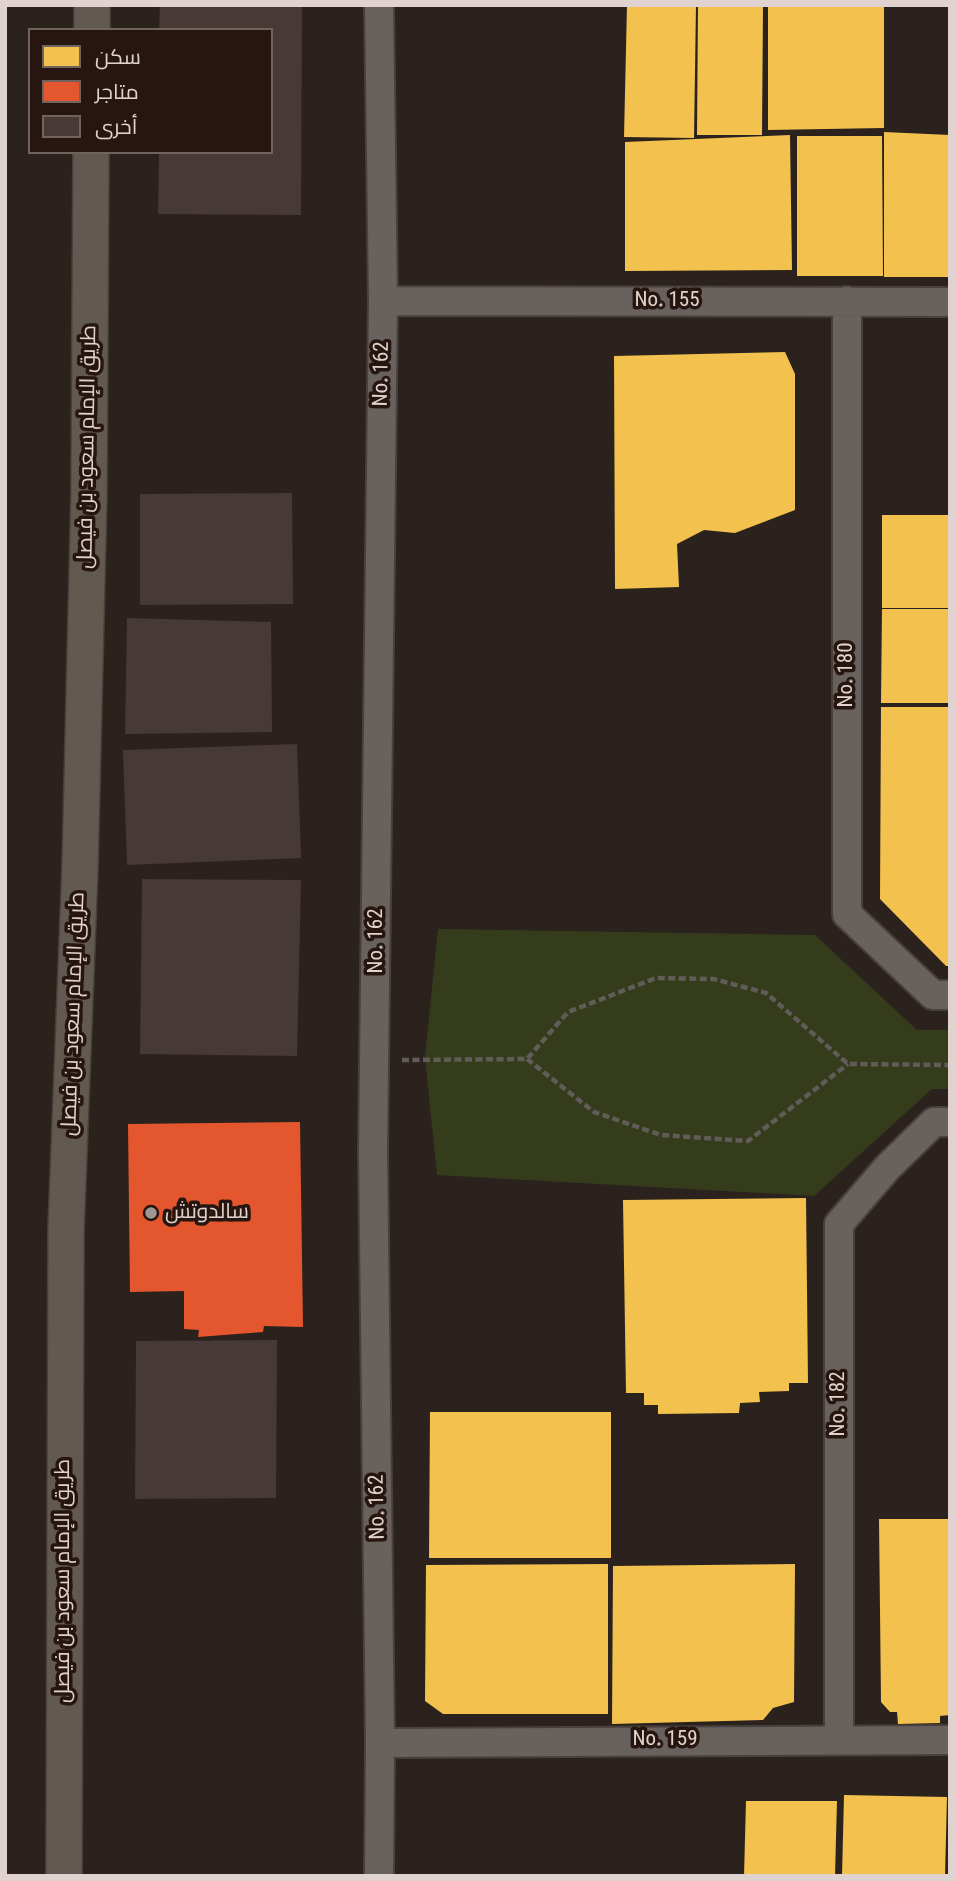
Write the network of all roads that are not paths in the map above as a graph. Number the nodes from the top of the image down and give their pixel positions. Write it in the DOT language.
graph roads {
  1 [pos="92,5"];
  2 [pos="379,5"];
  3 [pos="92,28"];
  4 [pos="91,154"];
  5 [pos="383,301"];
  6 [pos="848,301"];
  7 [pos="950,302"];
  8 [pos="950,995"];
  9 [pos="950,1122"];
  10 [pos="839,1739"];
  11 [pos="950,1740"];
  12 [pos="380,1743"];
  13 [pos="64,1876"];
  14 [pos="379,1876"];
  1 -- 3 [label="main road"];
  2 -- 5 [label="street, No. 162"];
  4 -- 13 [label="main road, طريق الإمام سعود بن فيصل"];
  5 -- 6 [label="street, No. 155"];
  5 -- 12 [label="street, No. 162"];
  6 -- 7 [label="street, No. 155"];
  6 -- 8 [label="street, No. 180"];
  9 -- 10 [label="street, No. 182"];
  10 -- 11 [label="street, No. 159"];
  10 -- 12 [label="street, No. 159"];
  12 -- 14 [label="street, No. 162"];
}
